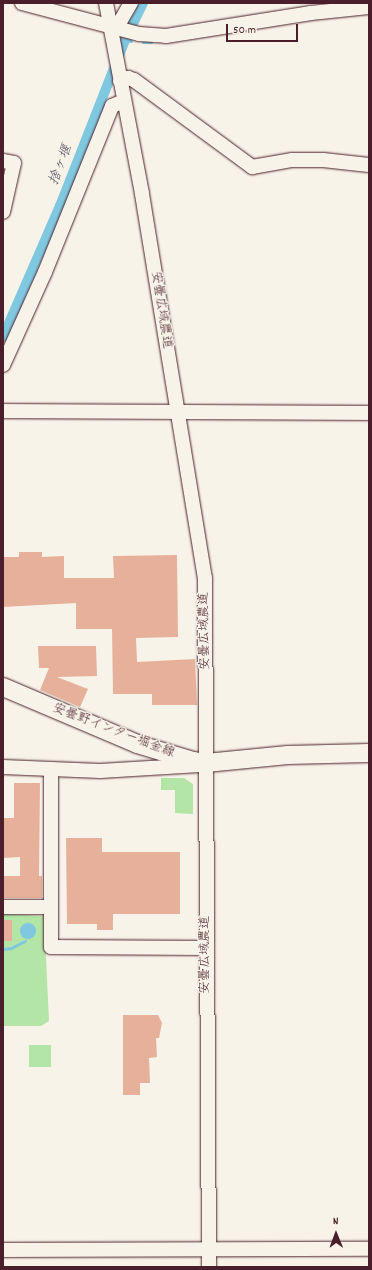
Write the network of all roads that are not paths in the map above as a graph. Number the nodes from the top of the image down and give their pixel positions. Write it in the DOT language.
graph roads {
  1 [pos="22,3"];
  2 [pos="106,3"];
  3 [pos="131,3"];
  4 [pos="369,7"];
  5 [pos="116,27"];
  6 [pos="120,80"];
  7 [pos="124,101"];
  8 [pos="3,161"];
  9 [pos="369,165"];
  10 [pos="3,212"];
  11 [pos="3,365"];
  12 [pos="3,411"];
  13 [pos="176,411"];
  14 [pos="369,413"];
  15 [pos="3,688"];
  16 [pos="369,753"];
  17 [pos="206,763"];
  18 [pos="3,767"];
  19 [pos="51,770"];
  20 [pos="3,907"];
  21 [pos="50,907"];
  22 [pos="201,948"];
  23 [pos="209,1249"];
  24 [pos="369,1249"];
  25 [pos="3,1250"];
  26 [pos="209,1267"];
  1 -- 5 [label="street"];
  2 -- 5 [label="street, 安曇広域農道"];
  3 -- 5 [label="street"];
  4 -- 5 [label="street"];
  5 -- 6 [label="street, 安曇広域農道"];
  6 -- 7 [label="street, 安曇広域農道"];
  6 -- 9 [label="street"];
  7 -- 11 [label="street"];
  7 -- 13 [label="street, 安曇広域農道"];
  8 -- 10 [label="street"];
  12 -- 13 [label="street"];
  13 -- 14 [label="street"];
  13 -- 17 [label="street, 安曇広域農道"];
  15 -- 17 [label="main road, 安曇野インター堀金線"];
  16 -- 17 [label="main road, 安曇野インター堀金線"];
  17 -- 19 [label="street"];
  17 -- 22 [label="street, 安曇広域農道"];
  18 -- 19 [label="street"];
  19 -- 21 [label="street"];
  20 -- 21 [label="street"];
  21 -- 22 [label="street"];
  22 -- 23 [label="street, 安曇広域農道"];
  23 -- 24 [label="street"];
  23 -- 25 [label="street"];
  23 -- 26 [label="street, 安曇広域農道"];
}
